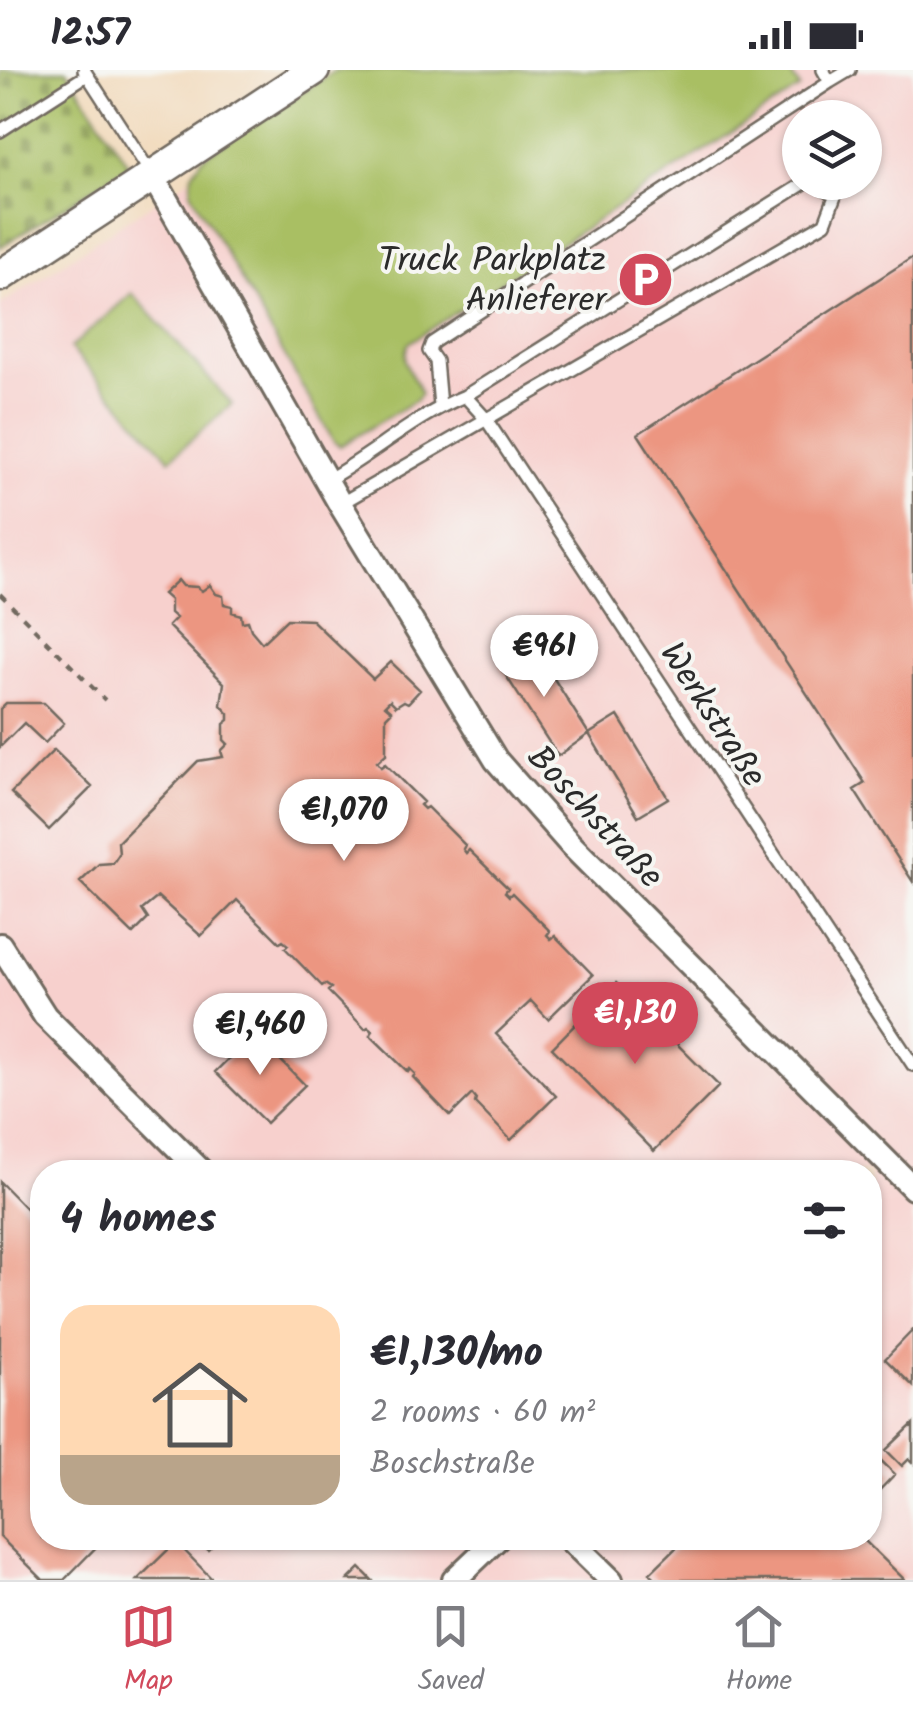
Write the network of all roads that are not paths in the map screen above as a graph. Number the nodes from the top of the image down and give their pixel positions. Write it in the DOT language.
graph roads {
  1 [pos="314,70"];
  2 [pos="823,70"];
  3 [pos="850,70"];
  4 [pos="86,72"];
  5 [pos="830,82"];
  6 [pos="0,131"];
  7 [pos="152,174"];
  8 [pos="782,199"];
  9 [pos="834,200"];
  10 [pos="0,276"];
  11 [pos="465,396"];
  12 [pos="440,406"];
  13 [pos="486,419"];
  14 [pos="327,480"];
  15 [pos="340,504"];
  16 [pos="0,945"];
  17 [pos="913,1065"];
  18 [pos="190,1160"];
  19 [pos="910,1180"];
  20 [pos="485,1550"];
  21 [pos="580,1550"];
  22 [pos="608,1579"];
  23 [pos="454,1580"];
  1 -- 7 [label="street"];
  2 -- 5 [label="lane"];
  3 -- 5 [label="lane"];
  4 -- 6 [label="lane"];
  4 -- 7 [label="lane"];
  5 -- 12 [label="lane"];
  7 -- 10 [label="street"];
  7 -- 14 [label="street, Boschstraße"];
  8 -- 11 [label="lane"];
  9 -- 13 [label="lane"];
  11 -- 12 [label="lane"];
  11 -- 13 [label="lane, Werkstraße"];
  12 -- 14 [label="lane"];
  13 -- 15 [label="lane"];
  13 -- 17 [label="lane, Werkstraße"];
  14 -- 15 [label="street, Boschstraße"];
  15 -- 19 [label="street, Boschstraße"];
  16 -- 18 [label="street"];
  20 -- 23 [label="street"];
  21 -- 22 [label="street"];
}
